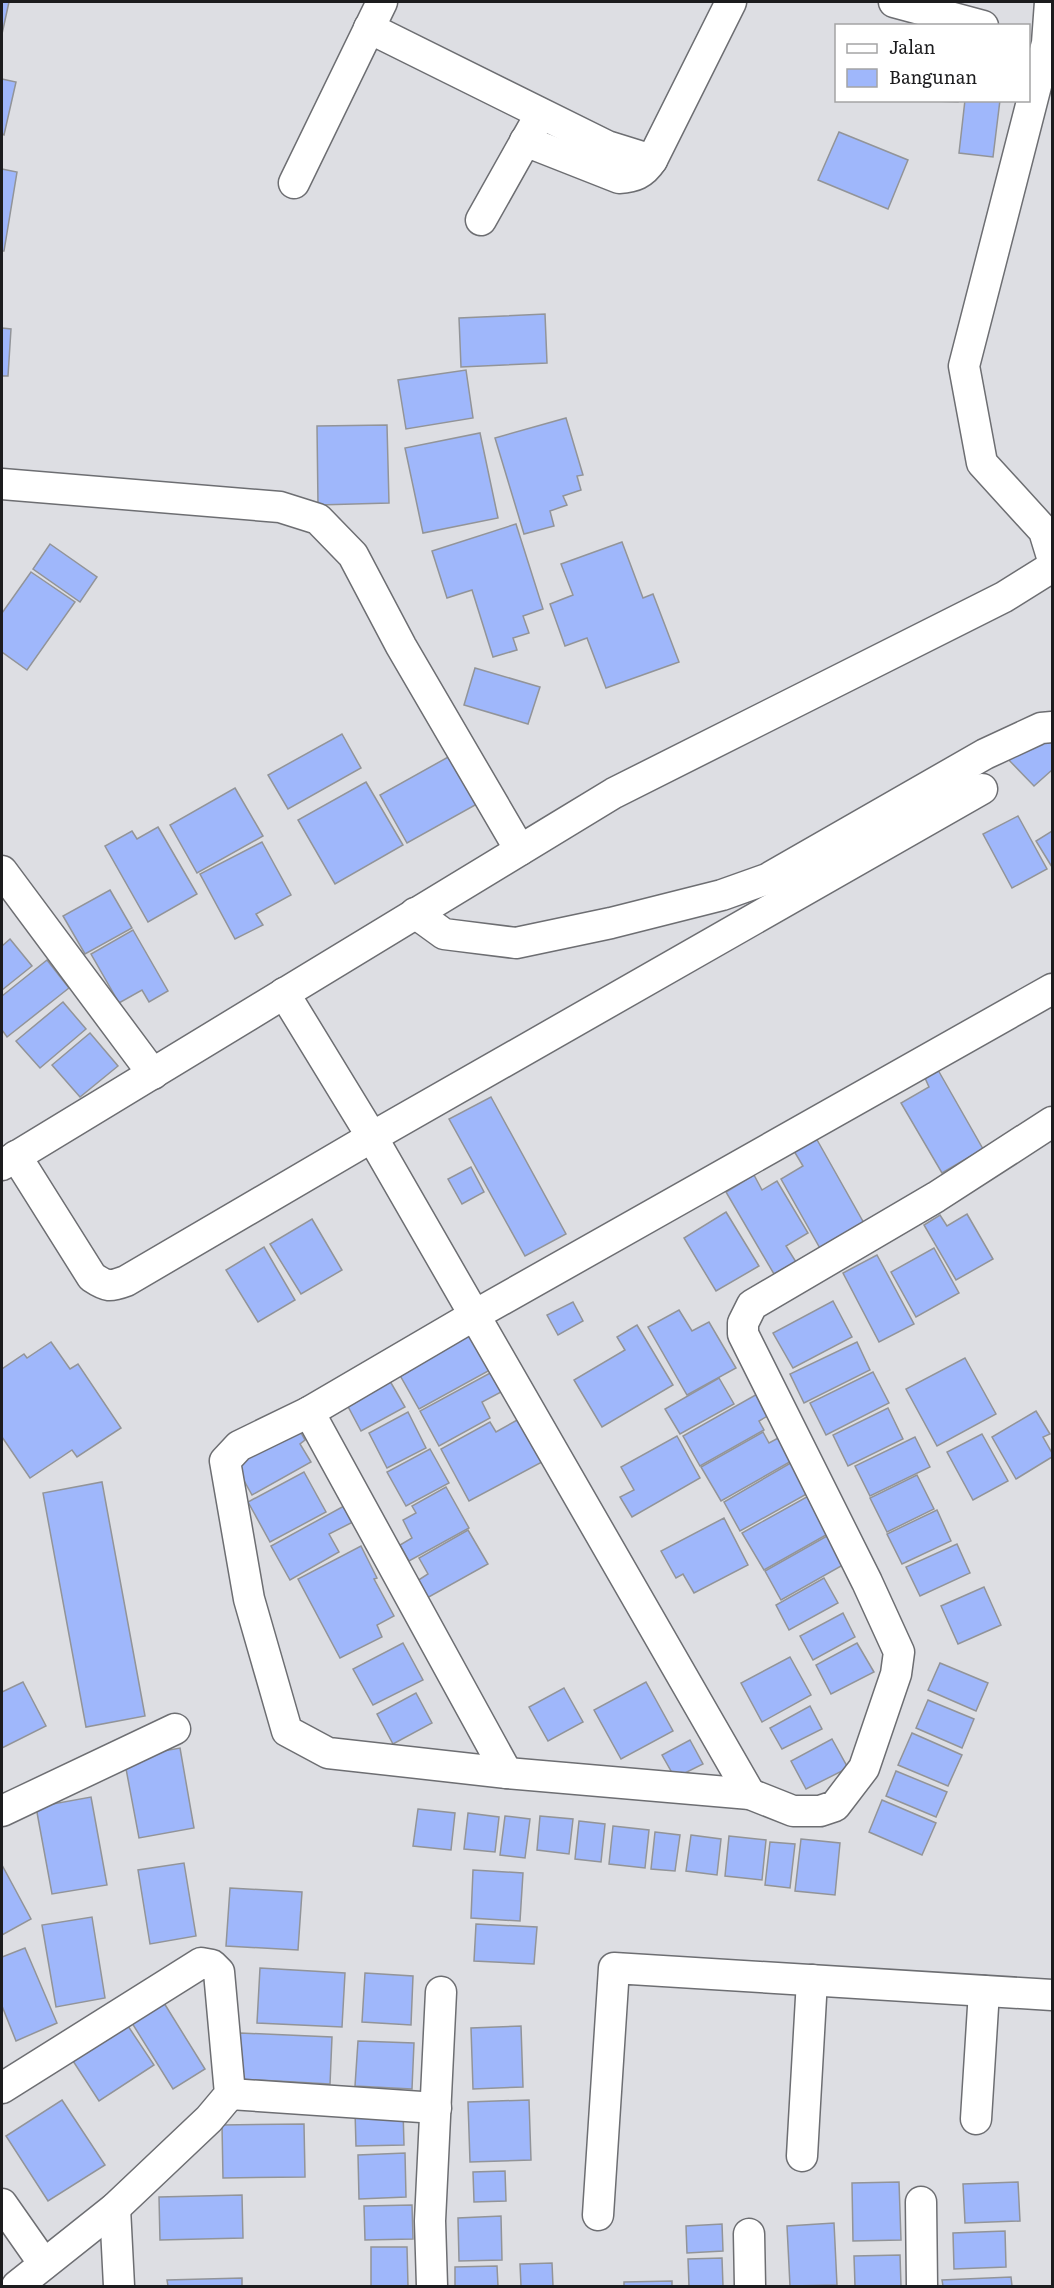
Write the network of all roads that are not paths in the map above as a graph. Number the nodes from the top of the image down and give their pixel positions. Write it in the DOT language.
graph roads {
  1 [pos="382,2"];
  2 [pos="731,2"];
  3 [pos="894,2"];
  4 [pos="1050,2"];
  5 [pos="976,24"];
  6 [pos="369,28"];
  7 [pos="1038,40"];
  8 [pos="1030,75"];
  9 [pos="1024,102"];
  10 [pos="540,114"];
  11 [pos="525,141"];
  12 [pos="652,160"];
  13 [pos="294,183"];
  14 [pos="481,220"];
  15 [pos="2,484"];
  16 [pos="1053,557"];
  17 [pos="1053,567"];
  18 [pos="1053,727"];
  19 [pos="982,789"];
  20 [pos="520,850"];
  21 [pos="2,871"];
  22 [pos="415,913"];
  23 [pos="1053,989"];
  24 [pos="284,993"];
  25 [pos="153,1074"];
  26 [pos="1053,1122"];
  27 [pos="372,1137"];
  28 [pos="9,1160"];
  29 [pos="473,1316"];
  30 [pos="309,1412"];
  31 [pos="175,1729"];
  32 [pos="507,1773"];
  33 [pos="750,1794"];
  34 [pos="2,1811"];
  35 [pos="812,1980"];
  36 [pos="984,1991"];
  37 [pos="441,1992"];
  38 [pos="1053,1995"];
  39 [pos="2,2088"];
  40 [pos="230,2094"];
  41 [pos="436,2108"];
  42 [pos="976,2119"];
  43 [pos="801,2156"];
  44 [pos="921,2202"];
  45 [pos="2,2204"];
  46 [pos="115,2208"];
  47 [pos="598,2215"];
  48 [pos="749,2234"];
  49 [pos="44,2264"];
  50 [pos="16,2286"];
  51 [pos="118,2286"];
  52 [pos="432,2286"];
  53 [pos="750,2286"];
  54 [pos="922,2286"];
  1 -- 6 [label="street"];
  2 -- 12 [label="street"];
  3 -- 5 [label="street"];
  4 -- 7 [label="street"];
  6 -- 10 [label="street"];
  6 -- 13 [label="street"];
  7 -- 8 [label="street"];
  9 -- 16 [label="street"];
  10 -- 11 [label="street"];
  10 -- 12 [label="street"];
  11 -- 12 [label="street"];
  11 -- 14 [label="street"];
  15 -- 20 [label="street"];
  17 -- 20 [label="street"];
  18 -- 22 [label="street"];
  19 -- 27 [label="street"];
  20 -- 22 [label="street"];
  21 -- 25 [label="street"];
  22 -- 24 [label="street"];
  23 -- 29 [label="street"];
  24 -- 25 [label="street"];
  24 -- 27 [label="street"];
  25 -- 28 [label="street"];
  26 -- 33 [label="street"];
  27 -- 28 [label="street"];
  27 -- 29 [label="street"];
  29 -- 30 [label="street"];
  29 -- 33 [label="street"];
  30 -- 32 [label="street"];
  30 -- 32 [label="street"];
  31 -- 34 [label="street"];
  32 -- 33 [label="street"];
  35 -- 36 [label="street"];
  35 -- 43 [label="street"];
  35 -- 47 [label="street"];
  36 -- 38 [label="street"];
  36 -- 42 [label="street"];
  37 -- 41 [label="street"];
  39 -- 40 [label="street"];
  40 -- 41 [label="street"];
  40 -- 46 [label="street"];
  41 -- 52 [label="street"];
  44 -- 54 [label="street"];
  45 -- 49 [label="street"];
  46 -- 49 [label="street"];
  46 -- 51 [label="street"];
  48 -- 53 [label="street"];
  49 -- 50 [label="street"];
}
